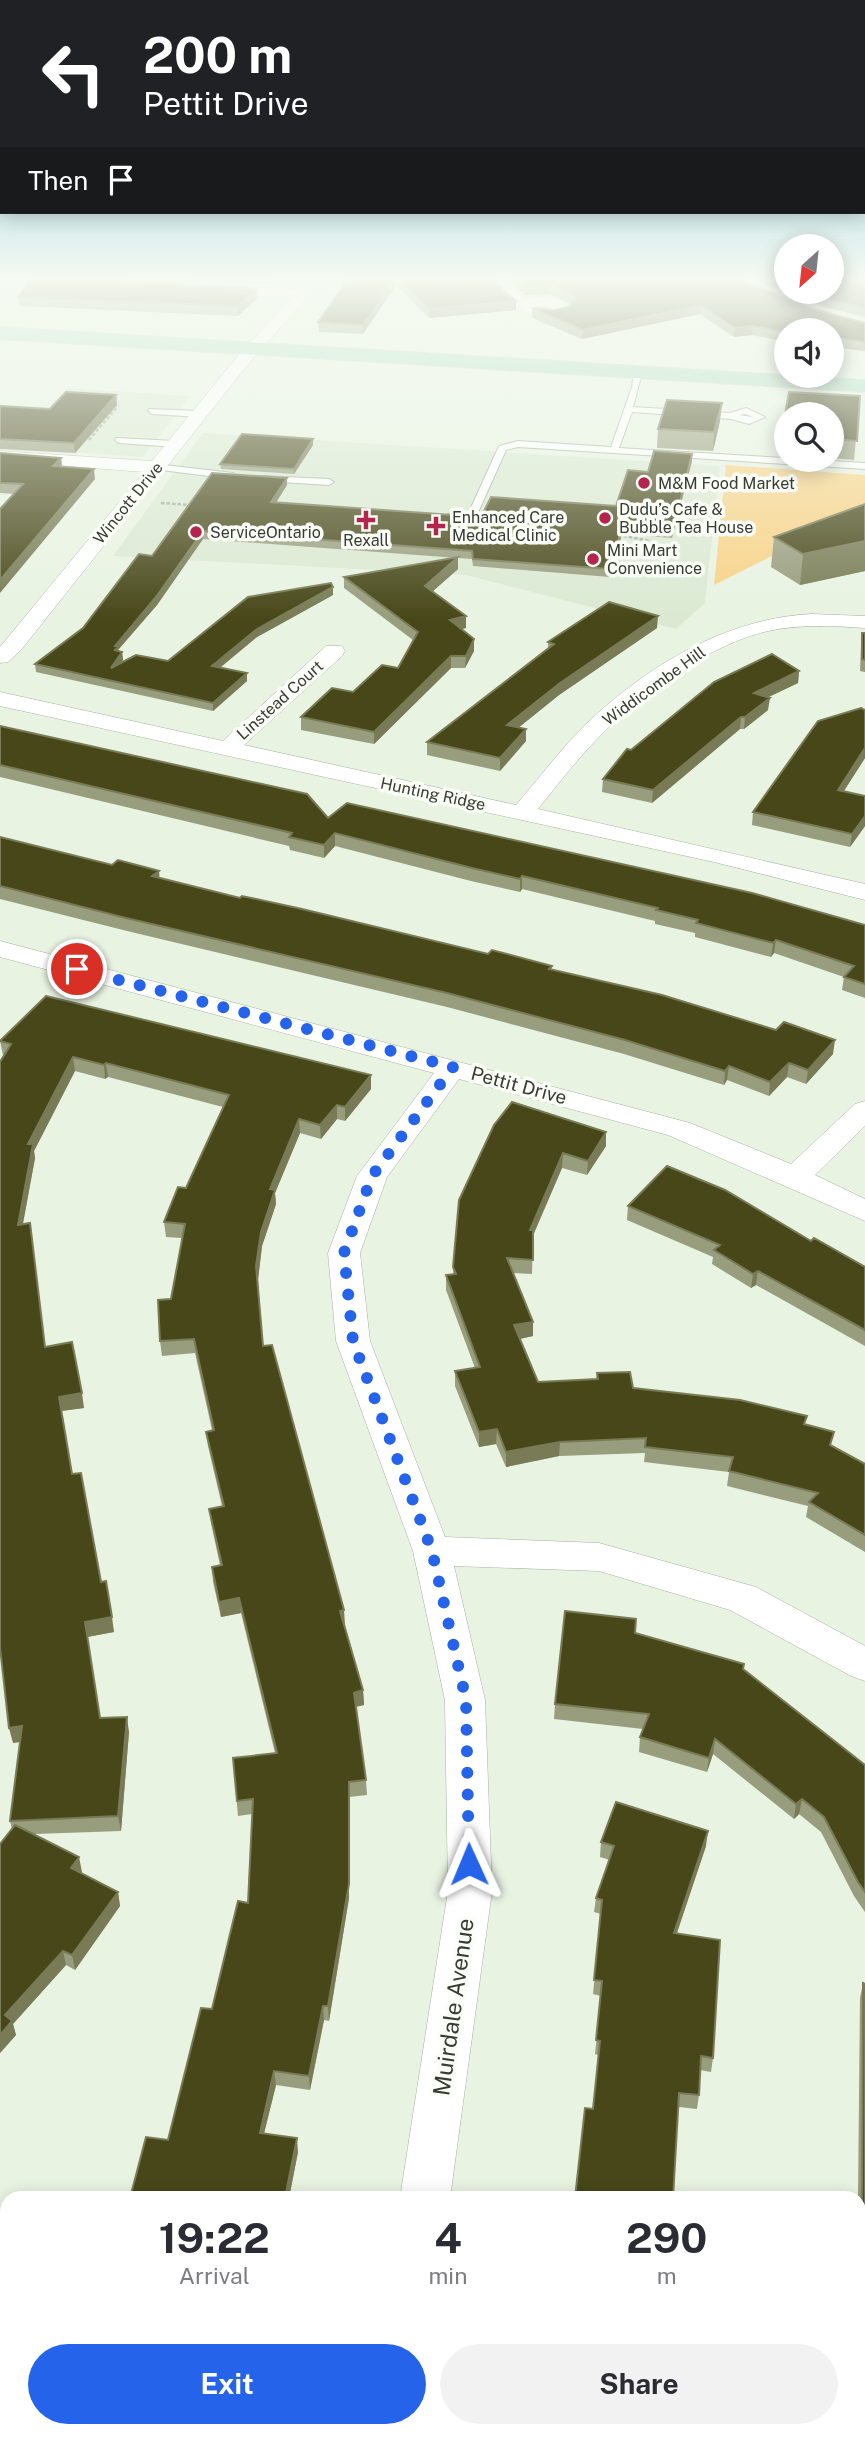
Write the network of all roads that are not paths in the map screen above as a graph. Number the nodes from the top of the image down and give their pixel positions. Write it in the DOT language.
graph roads {
  1 [pos="218,392"];
  2 [pos="633,392"];
  3 [pos="628,409"];
  4 [pos="152,411"];
  5 [pos="200,414"];
  6 [pos="732,416"];
  7 [pos="119,440"];
  8 [pos="176,444"];
  9 [pos="614,450"];
  10 [pos="0,456"];
  11 [pos="865,466"];
  12 [pos="156,467"];
  13 [pos="242,477"];
  14 [pos="256,477"];
  15 [pos="329,482"];
  16 [pos="442,515"];
  17 [pos="865,622"];
  18 [pos="334,651"];
  19 [pos="0,657"];
  20 [pos="0,699"];
  21 [pos="226,750"];
  22 [pos="522,813"];
  23 [pos="865,892"];
  24 [pos="12,952"];
  25 [pos="0,976"];
  26 [pos="453,1067"];
  27 [pos="865,1110"];
  28 [pos="795,1177"];
  29 [pos="865,1211"];
  30 [pos="432,1551"];
  31 [pos="865,1665"];
  32 [pos="426,2191"];
  1 -- 5 [label="street, Wincott Drive"];
  2 -- 3 [label="lane"];
  3 -- 6 [label="lane"];
  3 -- 9 [label="lane"];
  4 -- 5 [label="lane"];
  5 -- 8 [label="street, Wincott Drive"];
  7 -- 8 [label="lane"];
  8 -- 12 [label="street, Wincott Drive"];
  9 -- 11 [label="lane"];
  9 -- 16 [label="lane"];
  10 -- 12 [label="street"];
  12 -- 13 [label="lane"];
  12 -- 19 [label="street, Wincott Drive"];
  14 -- 15 [label="lane"];
  17 -- 22 [label="street, Widdicombe Hill"];
  18 -- 21 [label="street, Linstead Court"];
  20 -- 21 [label="street, Hunting Ridge"];
  21 -- 22 [label="street, Hunting Ridge"];
  22 -- 23 [label="street, Hunting Ridge"];
  24 -- 25 [label="street"];
  24 -- 26 [label="street, Pettit Drive"];
  26 -- 28 [label="street, Pettit Drive"];
  26 -- 30 [label="street, Muirdale Avenue"];
  27 -- 28 [label="street"];
  28 -- 29 [label="street, Pettit Drive"];
  30 -- 31 [label="street"];
  30 -- 32 [label="street, Muirdale Avenue"];
}
